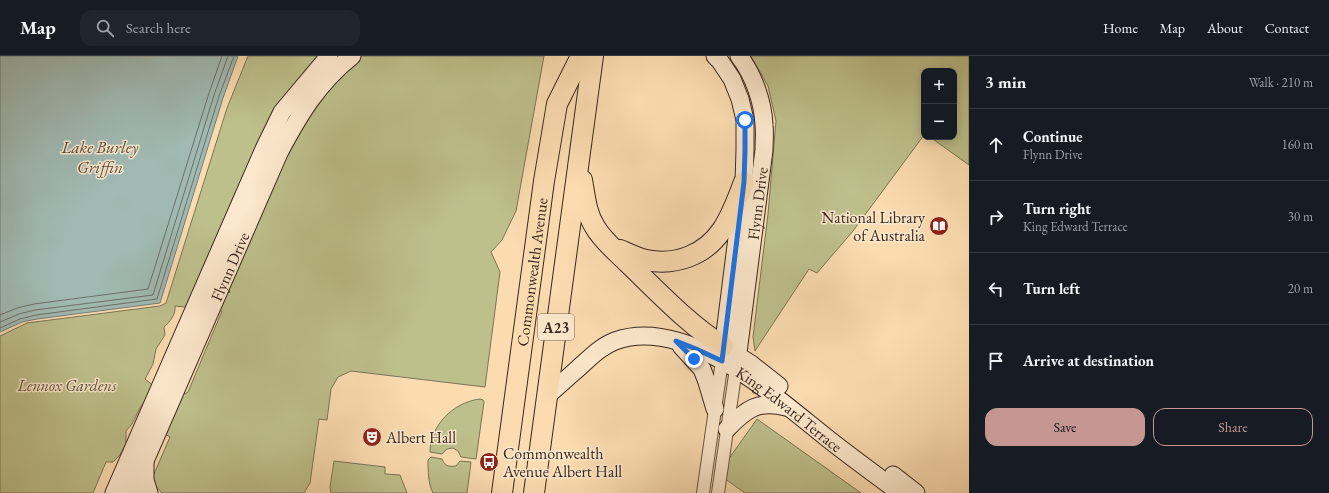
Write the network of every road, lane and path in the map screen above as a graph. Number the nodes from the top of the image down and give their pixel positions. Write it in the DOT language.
graph roads {
  1 [pos="329,56"];
  2 [pos="352,56"];
  3 [pos="581,56"];
  4 [pos="593,56"];
  5 [pos="715,56"];
  6 [pos="739,56"];
  7 [pos="579,160"];
  8 [pos="744,182"];
  9 [pos="610,244"];
  10 [pos="676,341"];
  11 [pos="729,357"];
  12 [pos="547,396"];
  13 [pos="787,407"];
  14 [pos="715,408"];
  15 [pos="727,429"];
  16 [pos="145,461"];
  17 [pos="114,493"];
  18 [pos="131,493"];
  19 [pos="148,493"];
  20 [pos="502,493"];
  21 [pos="534,493"];
  22 [pos="703,493"];
  23 [pos="718,493"];
  24 [pos="900,493"];
  25 [pos="916,493"];
  1 -- 17 [label="main road, Flynn Drive"];
  2 -- 16 [label="main road, Flynn Drive"];
  3 -- 20 [label="highway, Commonwealth Avenue / A23"];
  4 -- 7 [label="highway, Commonwealth Avenue / A23"];
  5 -- 8 [label="main road, Flynn Drive"];
  6 -- 11 [label="main road, Flynn Drive"];
  7 -- 9 [label="highway"];
  7 -- 12 [label="highway, Commonwealth Avenue / A23"];
  8 -- 9 [label="highway"];
  8 -- 11 [label="main road, Flynn Drive"];
  9 -- 11 [label="highway"];
  10 -- 11 [label="main road, King Edward Terrace"];
  10 -- 12 [label="main road, King Edward Terrace"];
  10 -- 14 [label="main road"];
  11 -- 13 [label="main road, King Edward Terrace"];
  11 -- 14 [label="street"];
  11 -- 15 [label="street"];
  11 -- 25 [label="main road, King Edward Terrace"];
  12 -- 21 [label="highway, Commonwealth Avenue / A23"];
  13 -- 15 [label="main road"];
  13 -- 24 [label="main road, King Edward Terrace"];
  14 -- 22 [label="street"];
  15 -- 23 [label="street"];
  16 -- 18 [label="main road, Flynn Drive"];
  16 -- 19 [label="main road"];
}
